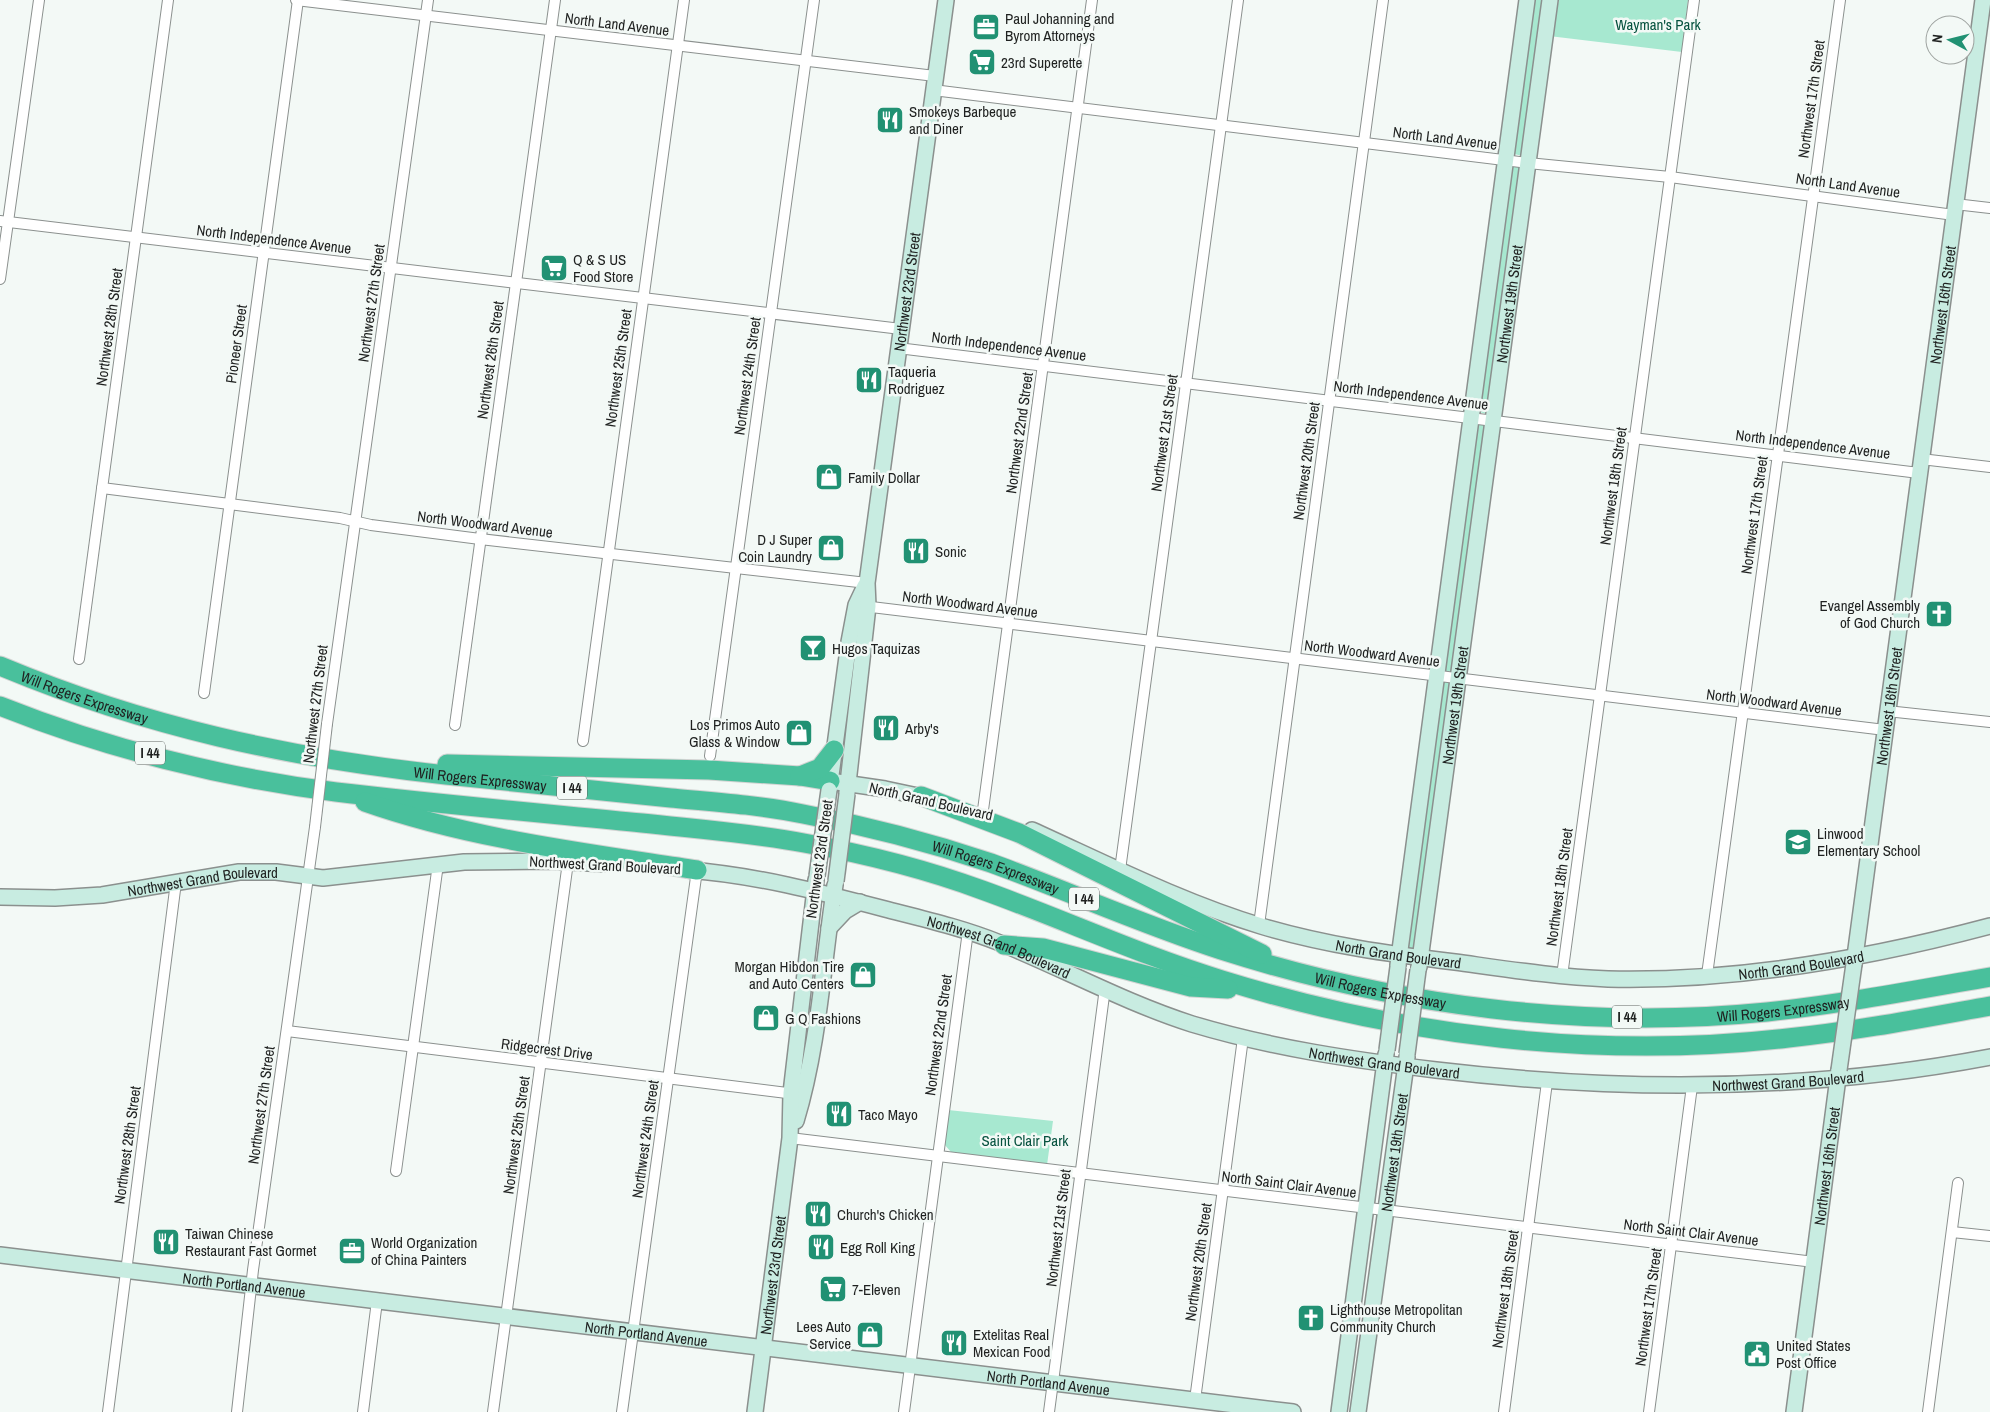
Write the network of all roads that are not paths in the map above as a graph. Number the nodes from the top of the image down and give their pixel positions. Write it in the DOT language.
graph roads {
  1 [pos="39,0"];
  2 [pos="168,0"];
  3 [pos="297,0"];
  4 [pos="428,0"];
  5 [pos="555,0"];
  6 [pos="684,0"];
  7 [pos="814,0"];
  8 [pos="946,0"];
  9 [pos="1092,0"];
  10 [pos="1238,0"];
  11 [pos="1383,0"];
  12 [pos="1527,0"];
  13 [pos="1550,0"];
  14 [pos="1554,0"];
  15 [pos="1694,0"];
  16 [pos="1840,0"];
  17 [pos="1983,0"];
  18 [pos="426,16"];
  19 [pos="1548,16"];
  20 [pos="551,30"];
  21 [pos="678,47"];
  22 [pos="805,61"];
  23 [pos="934,83"];
  24 [pos="1078,108"];
  25 [pos="1221,125"];
  26 [pos="1364,143"];
  27 [pos="1505,160"];
  28 [pos="1528,163"];
  29 [pos="1670,177"];
  30 [pos="1814,195"];
  31 [pos="1990,208"];
  32 [pos="1954,209"];
  33 [pos="4,221"];
  34 [pos="137,238"];
  35 [pos="263,253"];
  36 [pos="390,269"];
  37 [pos="0,279"];
  38 [pos="516,284"];
  39 [pos="643,299"];
  40 [pos="771,314"];
  41 [pos="901,329"];
  42 [pos="898,348"];
  43 [pos="1043,366"];
  44 [pos="1186,384"];
  45 [pos="1329,400"];
  46 [pos="1471,418"];
  47 [pos="1494,420"];
  48 [pos="1635,438"];
  49 [pos="1778,455"];
  50 [pos="1920,466"];
  51 [pos="1990,467"];
  52 [pos="102,488"];
  53 [pos="230,504"];
  54 [pos="356,521"];
  55 [pos="480,539"];
  56 [pos="608,554"];
  57 [pos="736,567"];
  58 [pos="867,583"];
  59 [pos="862,606"];
  60 [pos="1008,624"];
  61 [pos="1151,641"];
  62 [pos="78,659"];
  63 [pos="1295,659"];
  64 [pos="0,666"];
  65 [pos="1436,675"];
  66 [pos="1459,679"];
  67 [pos="204,692"];
  68 [pos="1600,695"];
  69 [pos="0,706"];
  70 [pos="1887,711"];
  71 [pos="1743,713"];
  72 [pos="1990,722"];
  73 [pos="455,725"];
  74 [pos="1885,730"];
  75 [pos="583,741"];
  76 [pos="834,750"];
  77 [pos="710,756"];
  78 [pos="332,760"];
  79 [pos="800,776"];
  80 [pos="829,786"];
  81 [pos="848,788"];
  82 [pos="335,791"];
  83 [pos="921,796"];
  84 [pos="983,810"];
  85 [pos="568,862"];
  86 [pos="438,864"];
  87 [pos="697,870"];
  88 [pos="1120,870"];
  89 [pos="308,877"];
  90 [pos="176,882"];
  91 [pos="816,883"];
  92 [pos="835,887"];
  93 [pos="0,897"];
  94 [pos="860,902"];
  95 [pos="1259,925"];
  96 [pos="1990,926"];
  97 [pos="829,928"];
  98 [pos="968,931"];
  99 [pos="1004,945"];
  100 [pos="1399,961"];
  101 [pos="1854,961"];
  102 [pos="1419,964"];
  103 [pos="1299,973"];
  104 [pos="1707,975"];
  105 [pos="1562,976"];
  106 [pos="1990,977"];
  107 [pos="1105,988"];
  108 [pos="1259,991"];
  109 [pos="1990,1006"];
  110 [pos="286,1031"];
  111 [pos="1243,1038"];
  112 [pos="414,1047"];
  113 [pos="1386,1057"];
  114 [pos="1990,1057"];
  115 [pos="1406,1060"];
  116 [pos="541,1063"];
  117 [pos="1839,1075"];
  118 [pos="669,1078"];
  119 [pos="1547,1082"];
  120 [pos="1692,1086"];
  121 [pos="797,1094"];
  122 [pos="790,1138"];
  123 [pos="937,1155"];
  124 [pos="396,1171"];
  125 [pos="1080,1174"];
  126 [pos="1958,1183"];
  127 [pos="1223,1191"];
  128 [pos="1366,1208"];
  129 [pos="1385,1210"];
  130 [pos="1528,1228"];
  131 [pos="1952,1232"];
  132 [pos="1990,1236"];
  133 [pos="1671,1245"];
  134 [pos="0,1255"];
  135 [pos="1814,1262"];
  136 [pos="125,1270"];
  137 [pos="252,1286"];
  138 [pos="377,1301"];
  139 [pos="505,1317"];
  140 [pos="633,1332"];
  141 [pos="762,1348"];
  142 [pos="909,1366"];
  143 [pos="1053,1383"];
  144 [pos="1195,1400"];
  145 [pos="108,1412"];
  146 [pos="237,1412"];
  147 [pos="363,1412"];
  148 [pos="493,1412"];
  149 [pos="622,1412"];
  150 [pos="754,1412"];
  151 [pos="904,1412"];
  152 [pos="1049,1412"];
  153 [pos="1292,1412"];
  154 [pos="1339,1412"];
  155 [pos="1358,1412"];
  156 [pos="1504,1412"];
  157 [pos="1649,1412"];
  158 [pos="1794,1412"];
  159 [pos="1928,1412"];
  1 -- 33 [label="street"];
  2 -- 34 [label="street, Northwest 28th Street"];
  3 -- 18 [label="street, North Land Avenue"];
  3 -- 35 [label="street, Pioneer Street"];
  4 -- 18 [label="street, Northwest 27th Street"];
  5 -- 20 [label="street, Northwest 26th Street"];
  6 -- 21 [label="street, Northwest 25th Street"];
  7 -- 22 [label="street, Northwest 24th Street"];
  8 -- 23 [label="main road, Northwest 23rd Street"];
  9 -- 24 [label="street, Northwest 22nd Street"];
  10 -- 25 [label="street, Northwest 21st Street"];
  11 -- 26 [label="street, Northwest 20th Street"];
  12 -- 27 [label="main road, Northwest 19th Street"];
  13 -- 19 [label="main road, Northwest 19th Street"];
  14 -- 19 [label="main road"];
  15 -- 29 [label="street, Northwest 18th Street"];
  16 -- 30 [label="street, Northwest 17th Street"];
  17 -- 32 [label="main road, Northwest 16th Street"];
  18 -- 20 [label="street, North Land Avenue"];
  18 -- 36 [label="street, Northwest 27th Street"];
  19 -- 28 [label="main road, Northwest 19th Street"];
  20 -- 21 [label="street, North Land Avenue"];
  20 -- 38 [label="street, Northwest 26th Street"];
  21 -- 22 [label="street, North Land Avenue"];
  21 -- 39 [label="street, Northwest 25th Street"];
  22 -- 23 [label="street, North Land Avenue"];
  22 -- 40 [label="street, Northwest 24th Street"];
  23 -- 24 [label="street, North Land Avenue"];
  23 -- 41 [label="main road, Northwest 23rd Street"];
  24 -- 25 [label="street, North Land Avenue"];
  24 -- 43 [label="street, Northwest 22nd Street"];
  25 -- 26 [label="street, North Land Avenue"];
  25 -- 44 [label="street, Northwest 21st Street"];
  26 -- 27 [label="street, North Land Avenue"];
  26 -- 45 [label="street, Northwest 20th Street"];
  27 -- 28 [label="street, North Land Avenue"];
  27 -- 46 [label="main road, Northwest 19th Street"];
  28 -- 29 [label="street, North Land Avenue"];
  28 -- 47 [label="main road, Northwest 19th Street"];
  29 -- 30 [label="street, North Land Avenue"];
  29 -- 48 [label="street, Northwest 18th Street"];
  30 -- 32 [label="street, North Land Avenue"];
  30 -- 49 [label="street, Northwest 17th Street"];
  31 -- 32 [label="street, North Land Avenue"];
  32 -- 50 [label="main road, Northwest 16th Street"];
  33 -- 34 [label="street, North Independence Avenue"];
  33 -- 37 [label="street"];
  34 -- 35 [label="street, North Independence Avenue"];
  34 -- 52 [label="street, Northwest 28th Street"];
  35 -- 36 [label="street, North Independence Avenue"];
  35 -- 53 [label="street, Pioneer Street"];
  36 -- 38 [label="street, North Independence Avenue"];
  36 -- 54 [label="street, Northwest 27th Street"];
  38 -- 39 [label="street, North Independence Avenue"];
  38 -- 55 [label="street, Northwest 26th Street"];
  39 -- 40 [label="street, North Independence Avenue"];
  39 -- 56 [label="street, Northwest 25th Street"];
  40 -- 41 [label="street, North Independence Avenue"];
  40 -- 57 [label="street, Northwest 24th Street"];
  41 -- 42 [label="main road, Northwest 23rd Street"];
  42 -- 43 [label="street, North Independence Avenue"];
  42 -- 58 [label="main road, Northwest 23rd Street"];
  43 -- 44 [label="street, North Independence Avenue"];
  43 -- 60 [label="street, Northwest 22nd Street"];
  44 -- 45 [label="street, North Independence Avenue"];
  44 -- 61 [label="street, Northwest 21st Street"];
  45 -- 46 [label="street, North Independence Avenue"];
  45 -- 63 [label="street, Northwest 20th Street"];
  46 -- 47 [label="street, North Independence Avenue"];
  46 -- 65 [label="main road, Northwest 19th Street"];
  47 -- 48 [label="street, North Independence Avenue"];
  47 -- 66 [label="main road, Northwest 19th Street"];
  48 -- 49 [label="street, North Independence Avenue"];
  48 -- 68 [label="street, Northwest 18th Street"];
  49 -- 50 [label="street, North Independence Avenue"];
  49 -- 71 [label="street, Northwest 17th Street"];
  50 -- 51 [label="street, North Independence Avenue"];
  50 -- 70 [label="main road, Northwest 16th Street"];
  52 -- 53 [label="street, North Woodward Avenue"];
  52 -- 62 [label="street, Northwest 28th Street"];
  53 -- 54 [label="street, North Woodward Avenue"];
  53 -- 67 [label="street, Pioneer Street"];
  54 -- 55 [label="street, North Woodward Avenue"];
  54 -- 89 [label="street, Northwest 27th Street, bridge"];
  55 -- 56 [label="street, North Woodward Avenue"];
  55 -- 73 [label="street, Northwest 26th Street"];
  56 -- 57 [label="street, North Woodward Avenue"];
  56 -- 75 [label="street, Northwest 25th Street"];
  57 -- 58 [label="street, North Woodward Avenue"];
  57 -- 77 [label="street, Northwest 24th Street"];
  58 -- 59 [label="main road, Northwest 23rd Street"];
  59 -- 60 [label="street, North Woodward Avenue"];
  59 -- 76 [label="main road, Northwest 23rd Street"];
  59 -- 81 [label="main road, Northwest 23rd Street"];
  60 -- 61 [label="street, North Woodward Avenue"];
  60 -- 84 [label="street, Northwest 22nd Street"];
  61 -- 63 [label="street, North Woodward Avenue"];
  61 -- 88 [label="street, Northwest 21st Street"];
  63 -- 65 [label="street, North Woodward Avenue"];
  63 -- 95 [label="street, Northwest 20th Street"];
  64 -- 78 [label="highway, Will Rogers Expressway / I 44"];
  65 -- 66 [label="street, North Woodward Avenue"];
  65 -- 100 [label="main road, Northwest 19th Street"];
  66 -- 68 [label="street, North Woodward Avenue"];
  66 -- 102 [label="main road, Northwest 19th Street"];
  68 -- 71 [label="street, North Woodward Avenue"];
  68 -- 105 [label="street, Northwest 18th Street"];
  69 -- 82 [label="highway, Will Rogers Expressway / I 44"];
  70 -- 72 [label="street"];
  70 -- 74 [label="main road, Northwest 16th Street"];
  71 -- 74 [label="street, North Woodward Avenue"];
  71 -- 104 [label="street, Northwest 17th Street"];
  74 -- 101 [label="main road, Northwest 16th Street"];
  76 -- 79 [label="highway"];
  76 -- 80 [label="main road, Northwest 23rd Street"];
  78 -- 79 [label="highway"];
  78 -- 103 [label="highway, Will Rogers Expressway / I 44"];
  79 -- 80 [label="highway"];
  80 -- 81 [label="main road, North Grand Boulevard"];
  80 -- 91 [label="main road, Northwest 23rd Street, bridge"];
  81 -- 83 [label="main road, North Grand Boulevard"];
  81 -- 92 [label="main road, Northwest 23rd Street, bridge"];
  82 -- 87 [label="highway"];
  82 -- 108 [label="highway, Will Rogers Expressway / I 44"];
  83 -- 84 [label="main road, North Grand Boulevard"];
  83 -- 103 [label="highway"];
  84 -- 88 [label="main road, North Grand Boulevard"];
  85 -- 86 [label="main road, Northwest Grand Boulevard"];
  85 -- 87 [label="main road, Northwest Grand Boulevard"];
  85 -- 116 [label="street, Northwest 25th Street"];
  86 -- 89 [label="main road, Northwest Grand Boulevard"];
  86 -- 112 [label="street"];
  87 -- 91 [label="main road, Northwest Grand Boulevard"];
  87 -- 118 [label="street, Northwest 24th Street"];
  88 -- 95 [label="main road, North Grand Boulevard"];
  89 -- 90 [label="main road, Northwest Grand Boulevard"];
  89 -- 110 [label="street, Northwest 27th Street"];
  90 -- 93 [label="main road, Northwest Grand Boulevard"];
  90 -- 136 [label="street, Northwest 28th Street"];
  91 -- 92 [label="main road, Northwest Grand Boulevard"];
  91 -- 121 [label="main road, Northwest 23rd Street"];
  92 -- 94 [label="main road, Northwest Grand Boulevard"];
  92 -- 97 [label="main road, Northwest 23rd Street"];
  94 -- 97 [label="main road"];
  94 -- 98 [label="main road, Northwest Grand Boulevard"];
  95 -- 100 [label="main road, North Grand Boulevard"];
  96 -- 101 [label="main road, North Grand Boulevard"];
  97 -- 121 [label="main road, Northwest 23rd Street"];
  98 -- 99 [label="main road, Northwest Grand Boulevard"];
  98 -- 123 [label="street, Northwest 22nd Street"];
  99 -- 107 [label="main road, Northwest Grand Boulevard"];
  99 -- 108 [label="highway"];
  100 -- 102 [label="main road, North Grand Boulevard"];
  100 -- 113 [label="main road, Northwest 19th Street, bridge"];
  101 -- 104 [label="main road, North Grand Boulevard"];
  101 -- 117 [label="main road, Northwest 16th Street, bridge"];
  102 -- 105 [label="main road, North Grand Boulevard"];
  102 -- 115 [label="main road, Northwest 19th Street, bridge"];
  103 -- 106 [label="highway, Will Rogers Expressway / I 44"];
  104 -- 105 [label="main road, North Grand Boulevard"];
  107 -- 111 [label="main road, Northwest Grand Boulevard"];
  107 -- 125 [label="street, Northwest 21st Street"];
  108 -- 109 [label="highway, Will Rogers Expressway / I 44"];
  110 -- 112 [label="street, Ridgecrest Drive"];
  110 -- 137 [label="street, Northwest 27th Street"];
  111 -- 113 [label="main road, Northwest Grand Boulevard"];
  111 -- 127 [label="street, Northwest 20th Street"];
  112 -- 116 [label="street, Ridgecrest Drive"];
  112 -- 124 [label="street"];
  113 -- 115 [label="main road, Northwest Grand Boulevard"];
  113 -- 128 [label="main road, Northwest 19th Street"];
  114 -- 117 [label="main road, Northwest Grand Boulevard"];
  115 -- 119 [label="main road, Northwest Grand Boulevard"];
  115 -- 129 [label="main road, Northwest 19th Street"];
  116 -- 118 [label="street, Ridgecrest Drive"];
  116 -- 139 [label="street, Northwest 25th Street"];
  117 -- 120 [label="main road, Northwest Grand Boulevard"];
  117 -- 135 [label="main road, Northwest 16th Street"];
  118 -- 121 [label="street, Ridgecrest Drive"];
  118 -- 140 [label="street, Northwest 24th Street"];
  119 -- 120 [label="main road, Northwest Grand Boulevard"];
  119 -- 130 [label="street, Northwest 18th Street"];
  120 -- 133 [label="street, Northwest 17th Street"];
  121 -- 122 [label="main road, Northwest 23rd Street"];
  122 -- 123 [label="street, North Saint Clair Avenue"];
  122 -- 141 [label="main road, Northwest 23rd Street"];
  123 -- 125 [label="street, North Saint Clair Avenue"];
  123 -- 142 [label="street, Northwest 22nd Street"];
  125 -- 127 [label="street, North Saint Clair Avenue"];
  125 -- 143 [label="street, Northwest 21st Street"];
  126 -- 131 [label="street"];
  127 -- 128 [label="street, North Saint Clair Avenue"];
  127 -- 144 [label="street, Northwest 20th Street"];
  128 -- 129 [label="street, North Saint Clair Avenue"];
  128 -- 154 [label="main road, Northwest 19th Street"];
  129 -- 130 [label="street, North Saint Clair Avenue"];
  129 -- 155 [label="main road, Northwest 19th Street"];
  130 -- 133 [label="street, North Saint Clair Avenue"];
  130 -- 156 [label="street, Northwest 18th Street"];
  131 -- 132 [label="street"];
  131 -- 159 [label="street"];
  133 -- 135 [label="street, North Saint Clair Avenue"];
  133 -- 157 [label="street, Northwest 17th Street"];
  134 -- 136 [label="main road, North Portland Avenue"];
  135 -- 158 [label="main road, Northwest 16th Street"];
  136 -- 137 [label="main road, North Portland Avenue"];
  136 -- 145 [label="street, Northwest 28th Street"];
  137 -- 138 [label="main road, North Portland Avenue"];
  137 -- 146 [label="street, Northwest 27th Street"];
  138 -- 139 [label="main road, North Portland Avenue"];
  138 -- 147 [label="street"];
  139 -- 140 [label="main road, North Portland Avenue"];
  139 -- 148 [label="street, Northwest 25th Street"];
  140 -- 141 [label="main road, North Portland Avenue"];
  140 -- 149 [label="street, Northwest 24th Street"];
  141 -- 142 [label="main road, North Portland Avenue"];
  141 -- 150 [label="main road, Northwest 23rd Street"];
  142 -- 143 [label="main road, North Portland Avenue"];
  142 -- 151 [label="street, Northwest 22nd Street"];
  143 -- 144 [label="main road, North Portland Avenue"];
  143 -- 152 [label="street, Northwest 21st Street"];
  144 -- 153 [label="main road, North Portland Avenue"];
}
